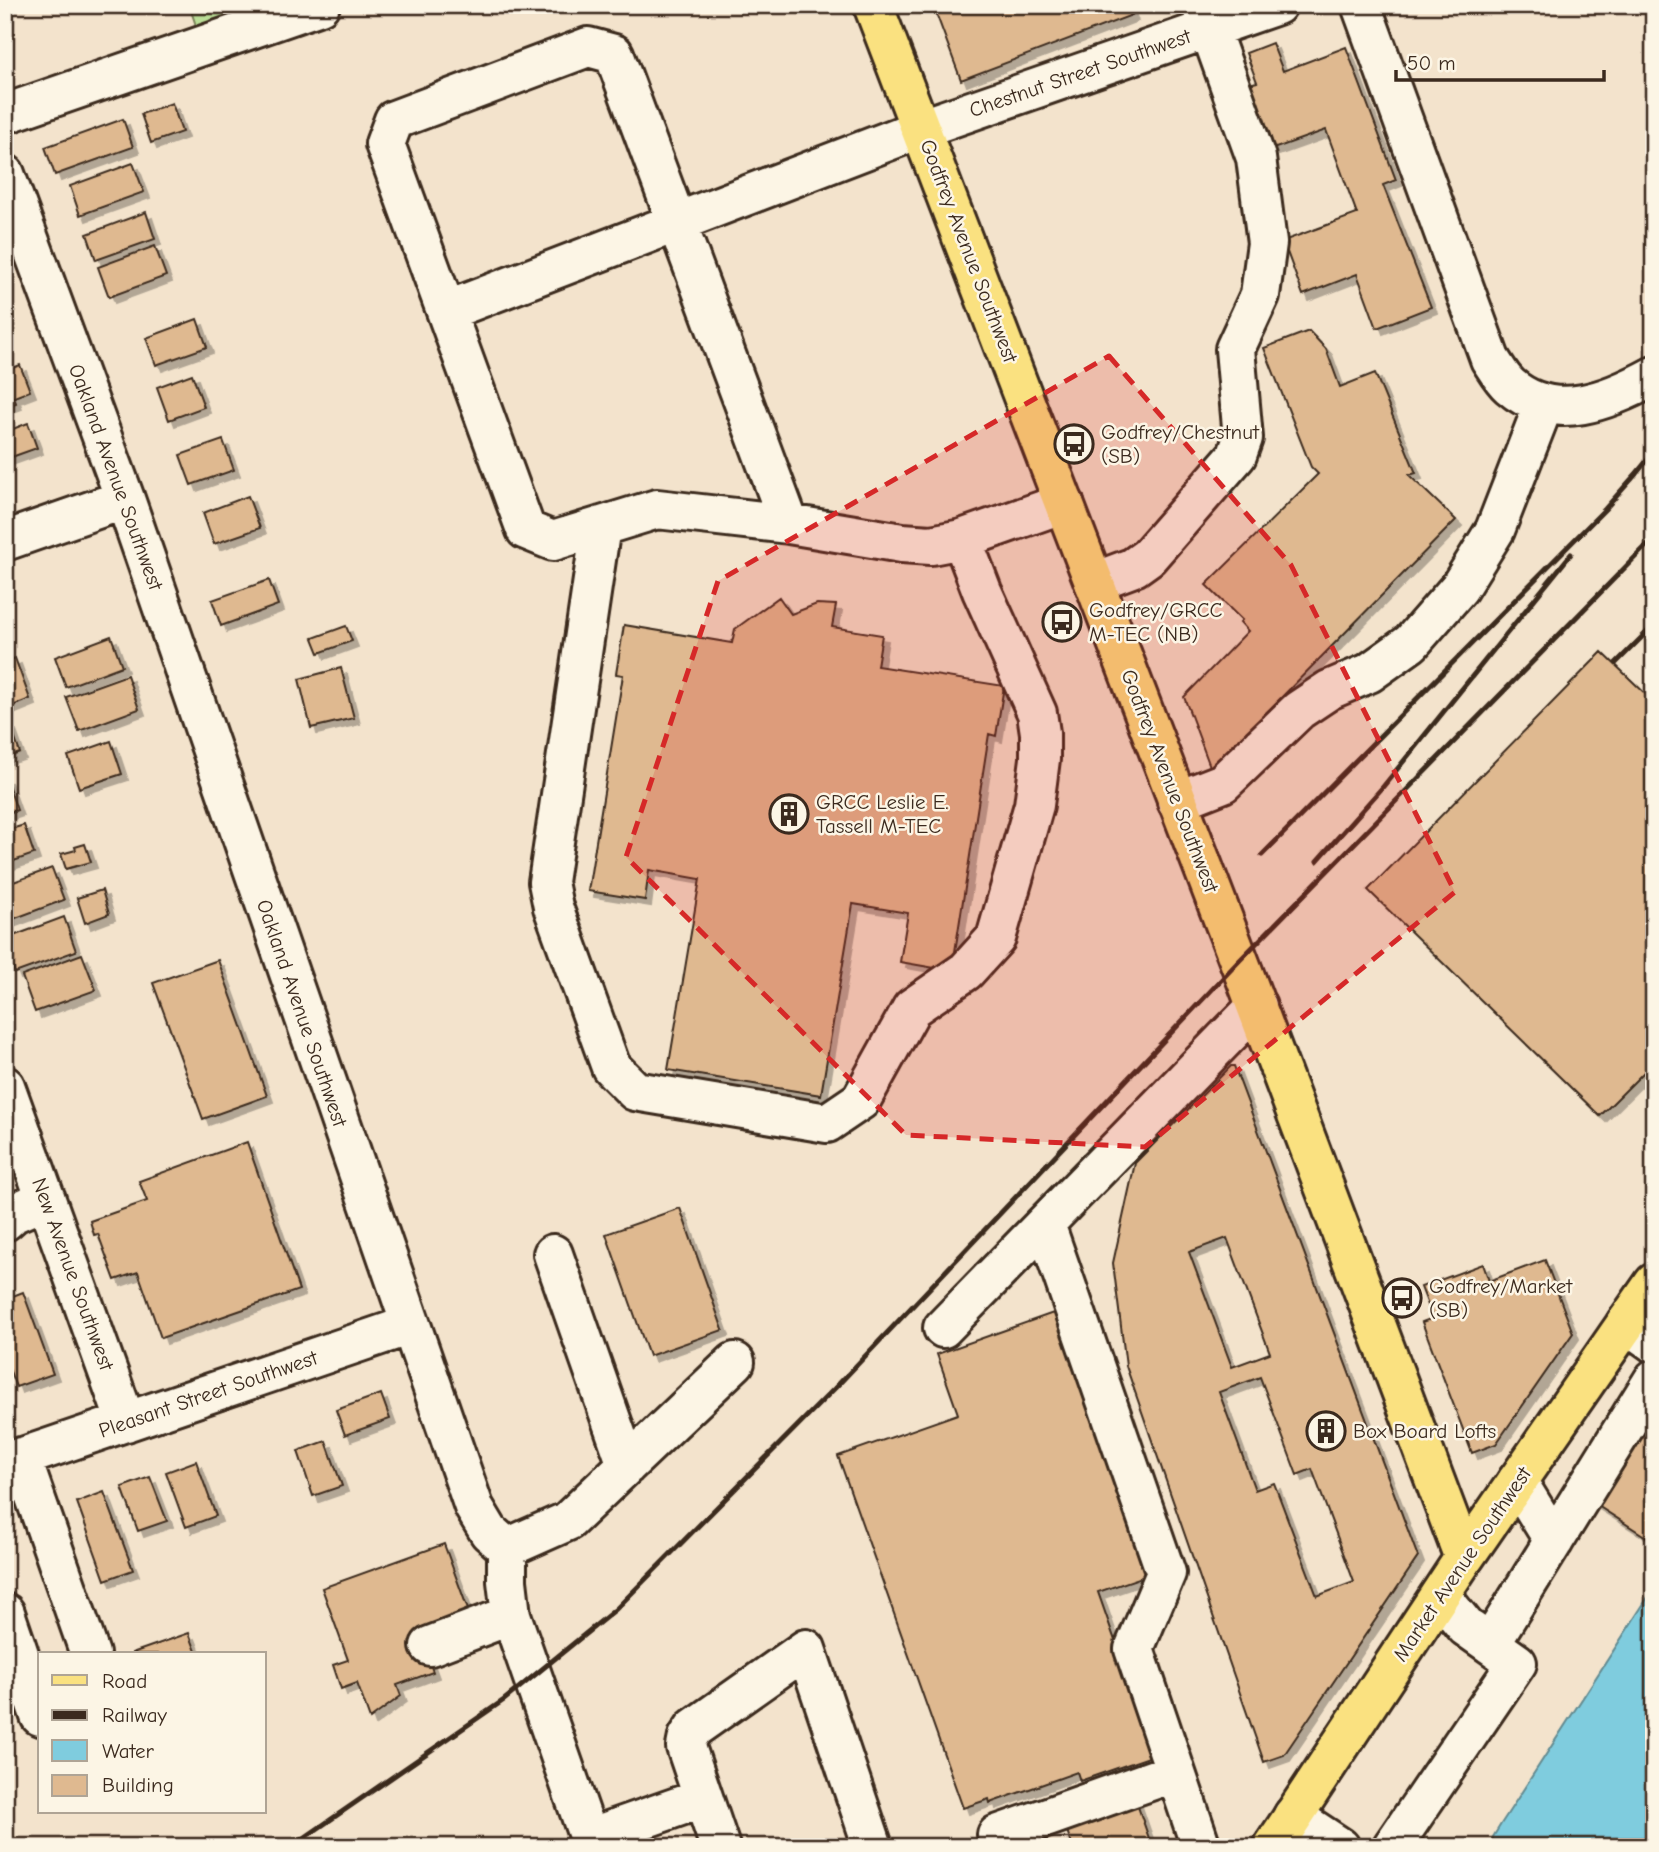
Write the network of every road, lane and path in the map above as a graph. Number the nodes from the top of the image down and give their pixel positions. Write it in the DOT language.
graph roads {
  1 [pos="320,5"];
  2 [pos="873,5"];
  3 [pos="1277,5"];
  4 [pos="1361,5"];
  5 [pos="1205,17"];
  6 [pos="5,114"];
  7 [pos="922,128"];
  8 [pos="5,174"];
  9 [pos="676,221"];
  10 [pos="446,311"];
  11 [pos="1654,376"];
  12 [pos="1544,404"];
  13 [pos="125,499"];
  14 [pos="1064,503"];
  15 [pos="789,524"];
  16 [pos="601,526"];
  17 [pos="962,539"];
  18 [pos="5,541"];
  19 [pos="1094,582"];
  20 [pos="1177,801"];
  21 [pos="1257,1006"];
  22 [pos="5,1086"];
  23 [pos="46,1199"];
  24 [pos="5,1221"];
  25 [pos="1045,1223"];
  26 [pos="553,1254"];
  27 [pos="1654,1283"];
  28 [pos="410,1325"];
  29 [pos="943,1328"];
  30 [pos="1640,1333"];
  31 [pos="735,1363"];
  32 [pos="1654,1379"];
  33 [pos="126,1422"];
  34 [pos="13,1460"];
  35 [pos="627,1465"];
  36 [pos="1517,1481"];
  37 [pos="1553,1541"];
  38 [pos="507,1548"];
  39 [pos="1464,1558"];
  40 [pos="1440,1595"];
  41 [pos="5,1613"];
  42 [pos="511,1615"];
  43 [pos="1490,1644"];
  44 [pos="429,1646"];
  45 [pos="89,1652"];
  46 [pos="37,1698"];
  47 [pos="1175,1772"];
  48 [pos="703,1798"];
  49 [pos="1283,1831"];
  50 [pos="590,1842"];
  51 [pos="720,1847"];
  52 [pos="873,1847"];
  53 [pos="1001,1847"];
  54 [pos="1201,1847"];
  55 [pos="1340,1847"];
  56 [pos="1392,1847"];
  1 -- 6 [label="street"];
  2 -- 7 [label="main road, Godfrey Avenue Southwest"];
  3 -- 5 [label="street, Chestnut Street Southwest"];
  4 -- 12 [label="street"];
  5 -- 7 [label="street, Chestnut Street Southwest"];
  5 -- 19 [label="street"];
  7 -- 9 [label="street, Chestnut Street Southwest"];
  7 -- 14 [label="main road, Godfrey Avenue Southwest"];
  8 -- 13 [label="street, Oakland Avenue Southwest"];
  9 -- 10 [label="street, Chestnut Street Southwest"];
  9 -- 10 [label="street"];
  9 -- 15 [label="street"];
  10 -- 16 [label="street"];
  11 -- 12 [label="street"];
  12 -- 20 [label="street"];
  13 -- 18 [label="street"];
  13 -- 28 [label="street, Oakland Avenue Southwest"];
  14 -- 17 [label="street"];
  14 -- 19 [label="main road, Godfrey Avenue Southwest"];
  15 -- 16 [label="street"];
  15 -- 17 [label="street"];
  16 -- 17 [label="street"];
  19 -- 20 [label="main road, Godfrey Avenue Southwest"];
  20 -- 21 [label="main road, Godfrey Avenue Southwest"];
  21 -- 25 [label="street"];
  21 -- 39 [label="main road, Godfrey Avenue Southwest"];
  22 -- 23 [label="street, New Avenue Southwest"];
  23 -- 24 [label="street"];
  23 -- 33 [label="street, New Avenue Southwest"];
  25 -- 29 [label="street"];
  25 -- 47 [label="street"];
  26 -- 35 [label="street"];
  27 -- 30 [label="main road, Market Avenue Southwest"];
  28 -- 33 [label="street, Pleasant Street Southwest"];
  28 -- 38 [label="street, Oakland Avenue Southwest"];
  30 -- 36 [label="main road, Market Avenue Southwest"];
  31 -- 35 [label="street"];
  32 -- 37 [label="street"];
  33 -- 34 [label="street, Pleasant Street Southwest"];
  34 -- 45 [label="street"];
  35 -- 38 [label="street"];
  36 -- 37 [label="street"];
  36 -- 39 [label="main road, Market Avenue Southwest"];
  37 -- 43 [label="street"];
  38 -- 42 [label="street"];
  39 -- 40 [label="main road, Market Avenue Southwest"];
  40 -- 43 [label="street"];
  40 -- 49 [label="main road, Market Avenue Southwest"];
  41 -- 46 [label="street"];
  42 -- 44 [label="street"];
  42 -- 50 [label="street"];
  43 -- 56 [label="street"];
  47 -- 53 [label="street"];
  47 -- 54 [label="street"];
  48 -- 50 [label="street"];
  48 -- 51 [label="street"];
  48 -- 52 [label="street"];
  49 -- 55 [label="street"];
}
